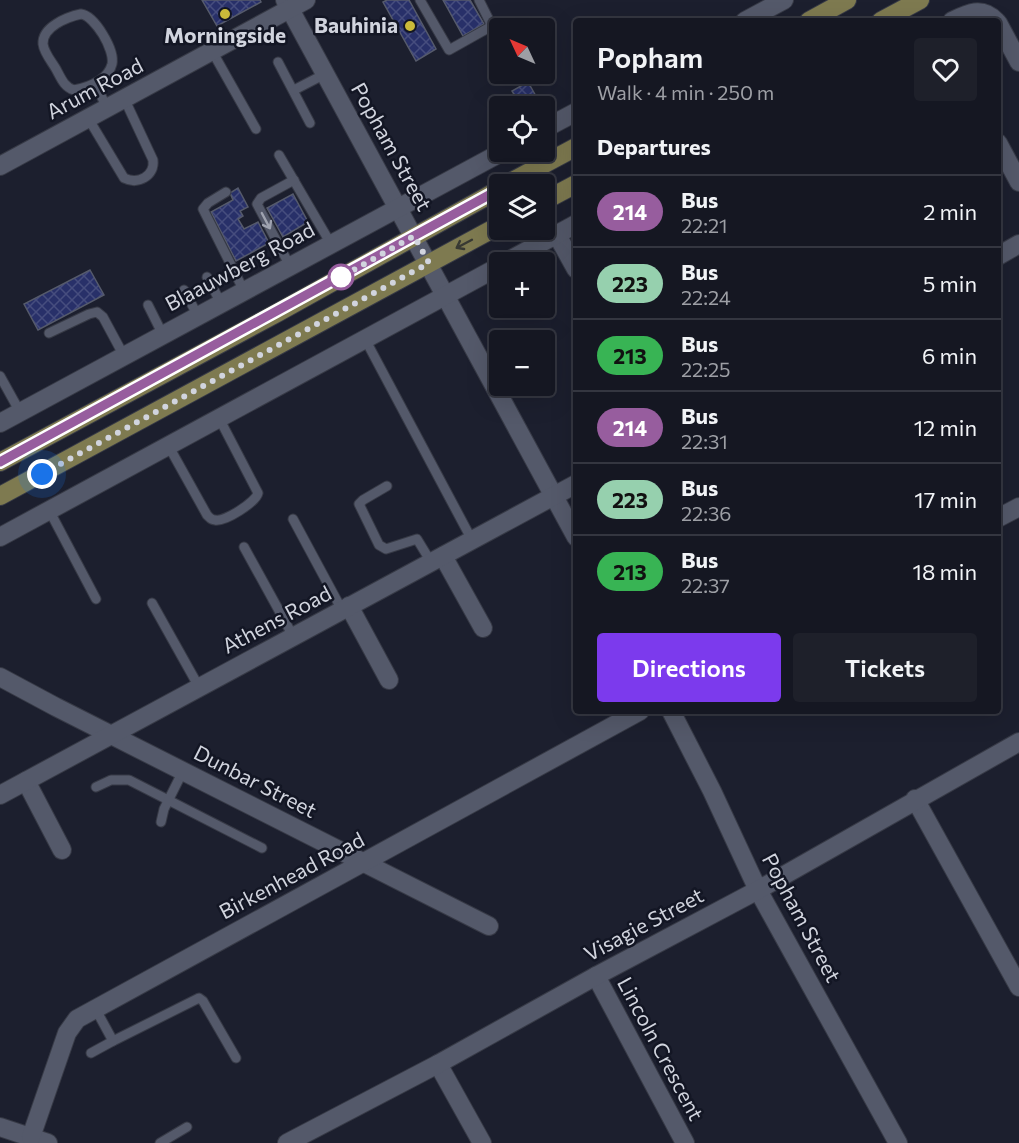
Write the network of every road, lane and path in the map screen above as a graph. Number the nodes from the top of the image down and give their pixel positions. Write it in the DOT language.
graph roads {
  1 [pos="420,0"];
  2 [pos="479,0"];
  3 [pos="784,0"];
  4 [pos="848,0"];
  5 [pos="920,0"];
  6 [pos="294,3"];
  7 [pos="751,18"];
  8 [pos="815,18"];
  9 [pos="887,18"];
  10 [pos="960,18"];
  11 [pos="990,18"];
  12 [pos="1001,32"];
  13 [pos="212,51"];
  14 [pos="278,62"];
  15 [pos="1019,62"];
  16 [pos="325,74"];
  17 [pos="95,83"];
  18 [pos="294,90"];
  19 [pos="124,98"];
  20 [pos="107,108"];
  21 [pos="573,114"];
  22 [pos="88,118"];
  23 [pos="310,123"];
  24 [pos="555,123"];
  25 [pos="256,129"];
  26 [pos="573,149"];
  27 [pos="1001,149"];
  28 [pos="279,155"];
  29 [pos="489,159"];
  30 [pos="0,166"];
  31 [pos="526,174"];
  32 [pos="294,180"];
  33 [pos="1019,182"];
  34 [pos="573,186"];
  35 [pos="226,192"];
  36 [pos="489,195"];
  37 [pos="555,195"];
  38 [pos="398,208"];
  39 [pos="573,226"];
  40 [pos="489,231"];
  41 [pos="557,235"];
  42 [pos="414,236"];
  43 [pos="331,244"];
  44 [pos="1019,244"];
  45 [pos="525,252"];
  46 [pos="1001,254"];
  47 [pos="429,263"];
  48 [pos="573,264"];
  49 [pos="290,266"];
  50 [pos="489,272"];
  51 [pos="207,277"];
  52 [pos="184,290"];
  53 [pos="244,291"];
  54 [pos="445,295"];
  55 [pos="221,303"];
  56 [pos="148,305"];
  57 [pos="198,316"];
  58 [pos="49,333"];
  59 [pos="163,335"];
  60 [pos="365,339"];
  61 [pos="124,356"];
  62 [pos="0,376"];
  63 [pos="20,412"];
  64 [pos="219,418"];
  65 [pos="0,423"];
  66 [pos="168,446"];
  67 [pos="0,462"];
  68 [pos="387,486"];
  69 [pos="573,486"];
  70 [pos="0,496"];
  71 [pos="554,496"];
  72 [pos="1019,507"];
  73 [pos="49,510"];
  74 [pos="1001,516"];
  75 [pos="293,519"];
  76 [pos="573,531"];
  77 [pos="0,537"];
  78 [pos="472,540"];
  79 [pos="244,547"];
  80 [pos="437,559"];
  81 [pos="96,599"];
  82 [pos="152,603"];
  83 [pos="346,608"];
  84 [pos="483,628"];
  85 [pos="293,636"];
  86 [pos="0,677"];
  87 [pos="389,680"];
  88 [pos="199,687"];
  89 [pos="635,714"];
  90 [pos="673,714"];
  91 [pos="112,734"];
  92 [pos="1019,742"];
  93 [pos="183,771"];
  94 [pos="26,781"];
  95 [pos="96,787"];
  96 [pos="0,795"];
  97 [pos="169,799"];
  98 [pos="915,799"];
  99 [pos="161,822"];
  100 [pos="262,848"];
  101 [pos="62,850"];
  102 [pos="364,863"];
  103 [pos="758,890"];
  104 [pos="489,926"];
  105 [pos="596,976"];
  106 [pos="1019,987"];
  107 [pos="95,1008"];
  108 [pos="113,1041"];
  109 [pos="91,1053"];
  110 [pos="237,1058"];
  111 [pos="438,1064"];
  112 [pos="0,1127"];
  113 [pos="187,1127"];
  114 [pos="39,1140"];
  115 [pos="295,1141"];
  116 [pos="160,1143"];
  117 [pos="482,1143"];
  118 [pos="685,1143"];
  119 [pos="897,1143"];
  1 -- 2 [label="lane"];
  3 -- 7 [label="street"];
  4 -- 8 [label="main road"];
  5 -- 9 [label="main road"];
  6 -- 13 [label="street, Arum Road"];
  6 -- 16 [label="street, Popham Street"];
  10 -- 11 [label="street"];
  12 -- 15 [label="street"];
  13 -- 19 [label="street, Arum Road"];
  13 -- 25 [label="lane"];
  14 -- 18 [label="lane"];
  16 -- 18 [label="lane"];
  16 -- 38 [label="street, Popham Street"];
  17 -- 17 [label="lane"];
  17 -- 20 [label="lane"];
  18 -- 23 [label="lane"];
  19 -- 20 [label="street, Arum Road"];
  19 -- 22 [label="lane"];
  20 -- 22 [label="street, Arum Road"];
  21 -- 24 [label="street"];
  22 -- 30 [label="street, Arum Road"];
  26 -- 31 [label="main road"];
  27 -- 33 [label="street"];
  28 -- 32 [label="lane"];
  29 -- 38 [label="street, Blaauwberg Road"];
  32 -- 43 [label="lane"];
  32 -- 49 [label="lane, one-way"];
  34 -- 37 [label="main road"];
  35 -- 53 [label="lane"];
  36 -- 42 [label="main road"];
  38 -- 42 [label="street, Popham Street"];
  38 -- 43 [label="street, Blaauwberg Road"];
  39 -- 41 [label="street"];
  40 -- 47 [label="main road, one-way"];
  41 -- 45 [label="street"];
  41 -- 48 [label="street"];
  42 -- 47 [label="street, Popham Street"];
  42 -- 67 [label="main road"];
  43 -- 49 [label="street, Blaauwberg Road"];
  44 -- 46 [label="street"];
  47 -- 54 [label="street, Popham Street"];
  47 -- 70 [label="main road"];
  49 -- 53 [label="street, Blaauwberg Road"];
  50 -- 54 [label="street"];
  51 -- 55 [label="lane"];
  52 -- 57 [label="lane"];
  53 -- 55 [label="street, Blaauwberg Road"];
  54 -- 60 [label="street"];
  54 -- 71 [label="street, Popham Street"];
  55 -- 57 [label="street, Blaauwberg Road"];
  56 -- 59 [label="lane"];
  57 -- 59 [label="street, Blaauwberg Road"];
  58 -- 61 [label="lane"];
  59 -- 61 [label="street, Blaauwberg Road"];
  60 -- 64 [label="street"];
  60 -- 78 [label="lane"];
  61 -- 63 [label="street, Blaauwberg Road"];
  62 -- 63 [label="lane"];
  63 -- 65 [label="street, Blaauwberg Road"];
  64 -- 66 [label="street"];
  64 -- 66 [label="lane"];
  66 -- 73 [label="street"];
  68 -- 80 [label="lane"];
  69 -- 71 [label="street, Athens Road"];
  71 -- 76 [label="street, Popham Street"];
  71 -- 78 [label="street, Athens Road"];
  72 -- 74 [label="street"];
  73 -- 77 [label="street"];
  73 -- 81 [label="lane"];
  75 -- 83 [label="lane"];
  78 -- 80 [label="street, Athens Road"];
  79 -- 85 [label="lane"];
  80 -- 83 [label="street, Athens Road"];
  80 -- 84 [label="street"];
  82 -- 88 [label="lane"];
  83 -- 85 [label="street, Athens Road"];
  83 -- 87 [label="street"];
  85 -- 88 [label="street, Athens Road"];
  86 -- 91 [label="street, Dunbar Street"];
  88 -- 91 [label="street, Athens Road"];
  89 -- 102 [label="street, Birkenhead Road"];
  90 -- 103 [label="street, Popham Street"];
  91 -- 93 [label="street, Dunbar Street"];
  91 -- 94 [label="street, Athens Road"];
  92 -- 98 [label="street, Visagie Street"];
  93 -- 97 [label="lane"];
  93 -- 102 [label="street, Dunbar Street"];
  94 -- 96 [label="street, Athens Road"];
  94 -- 101 [label="street"];
  95 -- 97 [label="lane"];
  97 -- 99 [label="lane"];
  97 -- 100 [label="lane"];
  98 -- 103 [label="street, Visagie Street"];
  98 -- 106 [label="street"];
  102 -- 104 [label="street, Dunbar Street"];
  102 -- 107 [label="street, Birkenhead Road"];
  103 -- 105 [label="street, Visagie Street"];
  103 -- 119 [label="street, Popham Street"];
  105 -- 111 [label="street, Visagie Street"];
  105 -- 118 [label="street, Lincoln Crescent"];
  107 -- 108 [label="lane"];
  107 -- 114 [label="street, Birkenhead Road"];
  108 -- 109 [label="lane"];
  108 -- 110 [label="lane"];
  111 -- 115 [label="street, Visagie Street"];
  111 -- 117 [label="street"];
  112 -- 114 [label="street"];
  113 -- 116 [label="lane"];
}
